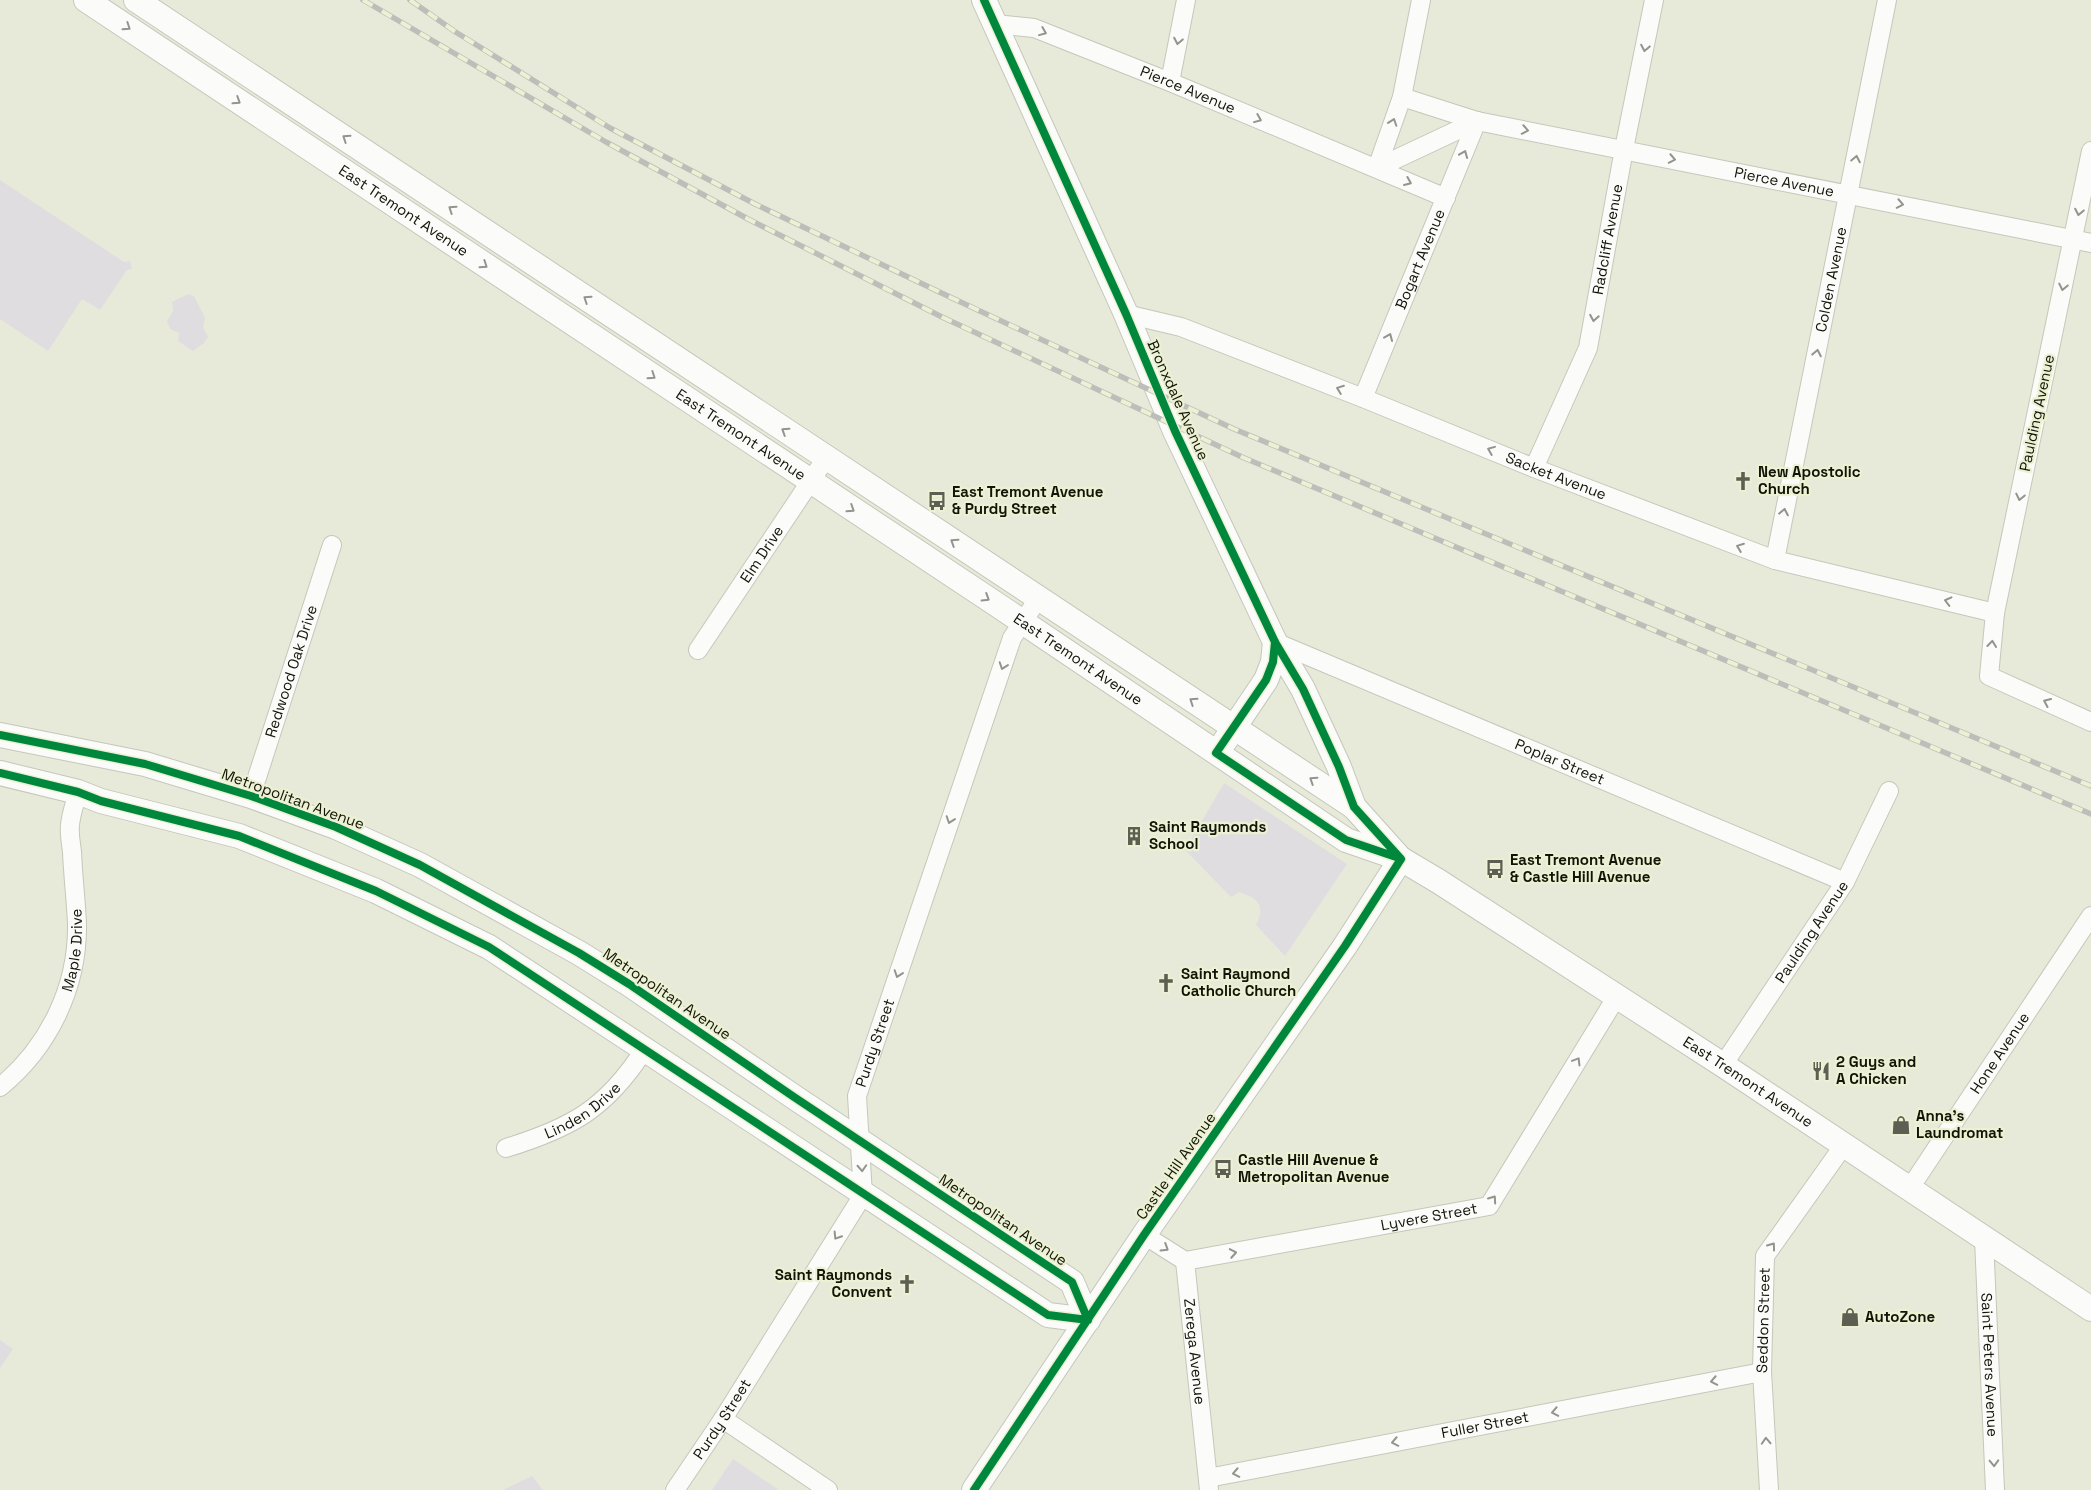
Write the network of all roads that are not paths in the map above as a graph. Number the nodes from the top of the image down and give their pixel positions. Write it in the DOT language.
graph roads {
  1 [pos="86,0"];
  2 [pos="136,0"];
  3 [pos="984,0"];
  4 [pos="1186,0"];
  5 [pos="1421,0"];
  6 [pos="1654,0"];
  7 [pos="1888,0"];
  8 [pos="995,24"];
  9 [pos="212,50"];
  10 [pos="196,74"];
  11 [pos="1170,82"];
  12 [pos="1402,98"];
  13 [pos="1477,121"];
  14 [pos="1624,149"];
  15 [pos="2091,151"];
  16 [pos="386,165"];
  17 [pos="1377,168"];
  18 [pos="370,189"];
  19 [pos="1849,194"];
  20 [pos="1446,198"];
  21 [pos="2073,239"];
  22 [pos="2091,243"];
  23 [pos="1126,314"];
  24 [pos="627,326"];
  25 [pos="611,349"];
  26 [pos="1363,398"];
  27 [pos="826,458"];
  28 [pos="1534,468"];
  29 [pos="810,482"];
  30 [pos="332,545"];
  31 [pos="1774,560"];
  32 [pos="1038,599"];
  33 [pos="1995,613"];
  34 [pos="1022,622"];
  35 [pos="1275,642"];
  36 [pos="698,650"];
  37 [pos="2091,722"];
  38 [pos="1233,728"];
  39 [pos="0,735"];
  40 [pos="1216,753"];
  41 [pos="0,773"];
  42 [pos="1889,791"];
  43 [pos="78,792"];
  44 [pos="251,796"];
  45 [pos="1354,807"];
  46 [pos="1401,859"];
  47 [pos="1845,882"];
  48 [pos="502,910"];
  49 [pos="2091,916"];
  50 [pos="482,943"];
  51 [pos="1617,996"];
  52 [pos="644,1050"];
  53 [pos="1723,1065"];
  54 [pos="0,1086"];
  55 [pos="860,1141"];
  56 [pos="1844,1146"];
  57 [pos="506,1148"];
  58 [pos="1910,1188"];
  59 [pos="863,1194"];
  60 [pos="1144,1236"];
  61 [pos="1984,1239"];
  62 [pos="1185,1261"];
  63 [pos="2091,1309"];
  64 [pos="1088,1320"];
  65 [pos="1762,1372"];
  66 [pos="722,1419"];
  67 [pos="1208,1484"];
  68 [pos="675,1490"];
  69 [pos="828,1490"];
  70 [pos="974,1490"];
  71 [pos="1769,1490"];
  72 [pos="1995,1490"];
  1 -- 10 [label="main road, East Tremont Avenue, one-way"];
  2 -- 9 [label="main road, East Tremont Avenue"];
  3 -- 8 [label="main road, Bronxdale Avenue"];
  4 -- 11 [label="street, one-way"];
  5 -- 12 [label="street"];
  6 -- 14 [label="street, Radcliff Avenue, one-way"];
  19 -- 7 [label="street, Colden Avenue, one-way"];
  8 -- 11 [label="street, Pierce Avenue, one-way"];
  8 -- 23 [label="main road, Bronxdale Avenue"];
  9 -- 10 [label="main road"];
  16 -- 9 [label="main road, East Tremont Avenue, one-way"];
  10 -- 18 [label="main road, East Tremont Avenue, one-way"];
  11 -- 17 [label="street, Pierce Avenue, one-way"];
  12 -- 13 [label="street, Pierce Avenue"];
  17 -- 12 [label="street, one-way"];
  13 -- 14 [label="street, Pierce Avenue, one-way"];
  13 -- 17 [label="street"];
  20 -- 13 [label="street, Bogart Avenue, one-way"];
  14 -- 19 [label="street, Pierce Avenue, one-way"];
  14 -- 28 [label="street, Radcliff Avenue, one-way"];
  15 -- 21 [label="street, Paulding Avenue, one-way"];
  16 -- 18 [label="main road"];
  24 -- 16 [label="main road, East Tremont Avenue, one-way"];
  17 -- 20 [label="street, Pierce Avenue, one-way"];
  18 -- 25 [label="main road, East Tremont Avenue, one-way"];
  19 -- 21 [label="street, Pierce Avenue, one-way"];
  31 -- 19 [label="street, Colden Avenue, one-way"];
  26 -- 20 [label="street, Bogart Avenue, one-way"];
  21 -- 22 [label="street, Pierce Avenue"];
  21 -- 33 [label="street, Paulding Avenue, one-way"];
  26 -- 23 [label="street, Sacket Avenue, one-way"];
  23 -- 35 [label="main road, Bronxdale Avenue"];
  24 -- 25 [label="main road"];
  27 -- 24 [label="main road, East Tremont Avenue, one-way"];
  25 -- 29 [label="main road, East Tremont Avenue, one-way"];
  28 -- 26 [label="street, Sacket Avenue, one-way"];
  27 -- 29 [label="street, Elm Drive"];
  32 -- 27 [label="main road, East Tremont Avenue, one-way"];
  31 -- 28 [label="street, Sacket Avenue, one-way"];
  29 -- 34 [label="main road, East Tremont Avenue, one-way"];
  29 -- 36 [label="street, Elm Drive"];
  30 -- 44 [label="street, Redwood Oak Drive"];
  33 -- 31 [label="street, Sacket Avenue, one-way"];
  32 -- 34 [label="street, Purdy Street"];
  38 -- 32 [label="main road, East Tremont Avenue, one-way"];
  37 -- 33 [label="street, Paulding Avenue, one-way"];
  34 -- 40 [label="main road, East Tremont Avenue"];
  34 -- 55 [label="street, Purdy Street, one-way"];
  35 -- 38 [label="main road"];
  35 -- 45 [label="main road, Bronxdale Avenue"];
  35 -- 47 [label="street, Poplar Street"];
  38 -- 40 [label="main road"];
  45 -- 38 [label="main road, East Tremont Avenue, one-way"];
  39 -- 44 [label="main road, Metropolitan Avenue"];
  40 -- 46 [label="main road, East Tremont Avenue"];
  41 -- 43 [label="main road"];
  42 -- 47 [label="street, Paulding Avenue"];
  43 -- 50 [label="main road"];
  43 -- 54 [label="street, Maple Drive"];
  44 -- 48 [label="main road, Metropolitan Avenue"];
  45 -- 46 [label="main road, East Tremont Avenue"];
  46 -- 51 [label="main road, East Tremont Avenue"];
  46 -- 60 [label="main road, Castle Hill Avenue"];
  47 -- 53 [label="street, Paulding Avenue"];
  48 -- 50 [label="main road"];
  48 -- 55 [label="main road, Metropolitan Avenue"];
  49 -- 58 [label="street, Hone Avenue"];
  50 -- 52 [label="main road"];
  51 -- 53 [label="main road, East Tremont Avenue"];
  62 -- 51 [label="street, Lyvere Street, one-way"];
  52 -- 57 [label="street, Linden Drive"];
  52 -- 59 [label="main road"];
  53 -- 56 [label="main road, East Tremont Avenue"];
  55 -- 59 [label="street, Purdy Street, one-way"];
  55 -- 64 [label="main road, Metropolitan Avenue"];
  56 -- 58 [label="main road, East Tremont Avenue"];
  65 -- 56 [label="street, Seddon Street, one-way"];
  58 -- 61 [label="main road, East Tremont Avenue"];
  59 -- 64 [label="main road"];
  59 -- 66 [label="street, Purdy Street, one-way"];
  60 -- 62 [label="street, one-way"];
  60 -- 64 [label="main road, Castle Hill Avenue"];
  61 -- 63 [label="main road, East Tremont Avenue"];
  61 -- 72 [label="street, Saint Peters Avenue, one-way"];
  62 -- 67 [label="street, Zerega Avenue"];
  64 -- 70 [label="main road, Castle Hill Avenue"];
  65 -- 67 [label="street, Fuller Street, one-way"];
  71 -- 65 [label="street, Seddon Street, one-way"];
  66 -- 68 [label="street, Purdy Street"];
  66 -- 69 [label="street"];
}
